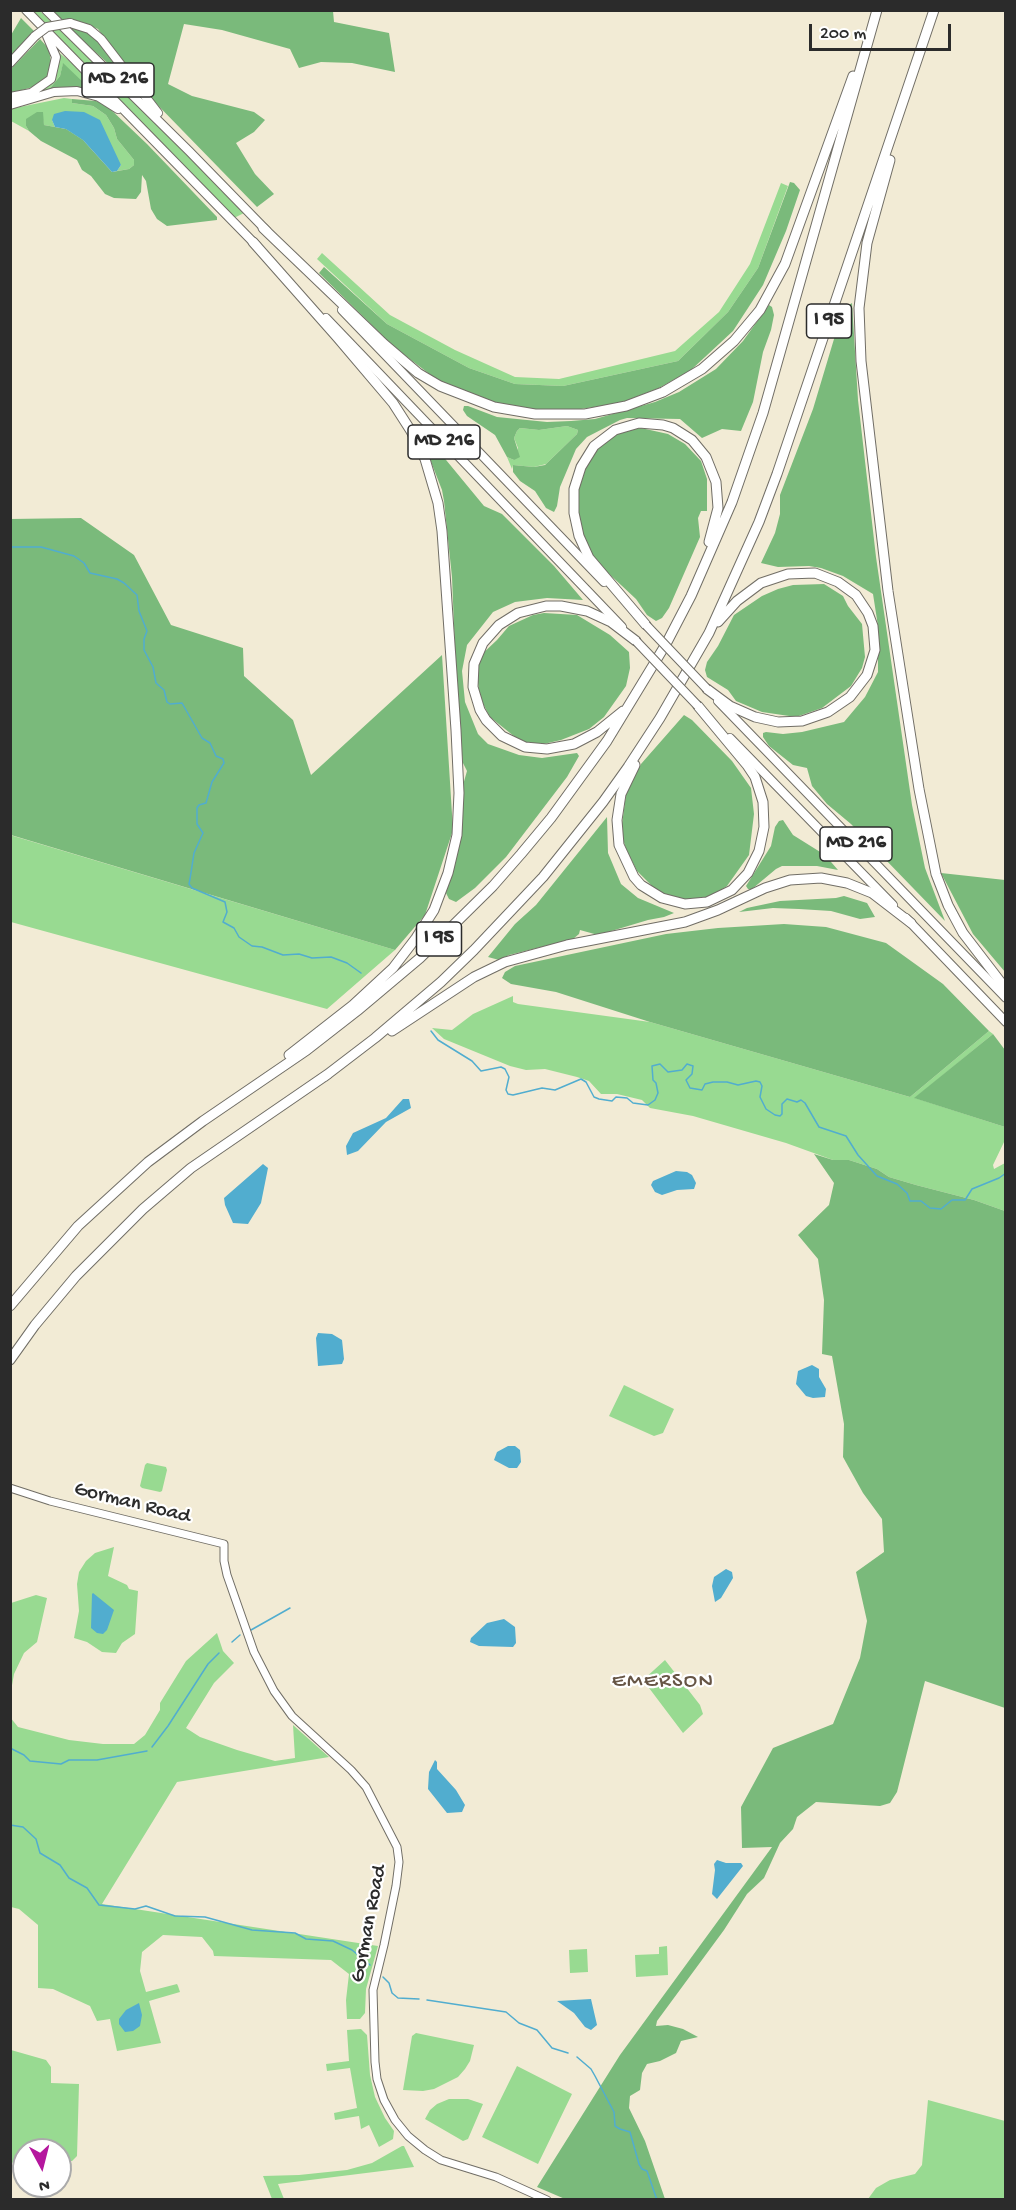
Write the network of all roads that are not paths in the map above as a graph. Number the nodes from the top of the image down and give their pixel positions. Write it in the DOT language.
graph roads {
  1 [pos="26,10"];
  2 [pos="46,10"];
  3 [pos="877,10"];
  4 [pos="934,10"];
  5 [pos="38,24"];
  6 [pos="873,24"];
  7 [pos="10,63"];
  8 [pos="915,67"];
  9 [pos="10,97"];
  10 [pos="10,105"];
  11 [pos="189,151"];
  12 [pos="178,164"];
  13 [pos="263,228"];
  14 [pos="253,242"];
  15 [pos="691,596"];
  16 [pos="646,625"];
  17 [pos="712,627"];
  18 [pos="636,641"];
  19 [pos="707,689"];
  20 [pos="698,706"];
  21 [pos="627,708"];
  22 [pos="660,718"];
  23 [pos="911,923"];
  24 [pos="1005,989"];
  25 [pos="1005,998"];
  26 [pos="1005,1022"];
  27 [pos="324,1077"];
  28 [pos="229,1103"];
  29 [pos="10,1306"];
  30 [pos="10,1360"];
  31 [pos="10,1488"];
  32 [pos="547,2199"];
  1 -- 5 [label="main road, MD 216"];
  2 -- 11 [label="main road, MD 216"];
  3 -- 6 [label="highway, I 95"];
  4 -- 8 [label="highway, I 95"];
  5 -- 9 [label="main road"];
  5 -- 12 [label="main road, MD 216"];
  6 -- 13 [label="highway"];
  6 -- 15 [label="highway, I 95"];
  7 -- 11 [label="main road, bridge"];
  8 -- 17 [label="highway, I 95"];
  8 -- 24 [label="highway"];
  10 -- 12 [label="main road"];
  11 -- 13 [label="main road, MD 216"];
  12 -- 14 [label="main road, MD 216"];
  13 -- 16 [label="main road, MD 216"];
  14 -- 18 [label="main road, MD 216"];
  14 -- 28 [label="highway"];
  15 -- 16 [label="highway"];
  15 -- 21 [label="highway, I 95"];
  16 -- 19 [label="main road, MD 216, bridge"];
  17 -- 19 [label="highway"];
  17 -- 22 [label="highway, I 95"];
  18 -- 20 [label="main road, MD 216, bridge"];
  18 -- 21 [label="highway"];
  19 -- 25 [label="main road, MD 216"];
  20 -- 22 [label="highway"];
  20 -- 23 [label="main road, MD 216"];
  21 -- 28 [label="highway, I 95"];
  22 -- 27 [label="highway, I 95"];
  23 -- 26 [label="main road, MD 216"];
  23 -- 27 [label="highway"];
  27 -- 30 [label="highway, I 95"];
  28 -- 29 [label="highway, I 95"];
  31 -- 32 [label="street, Gorman Road"];
}
